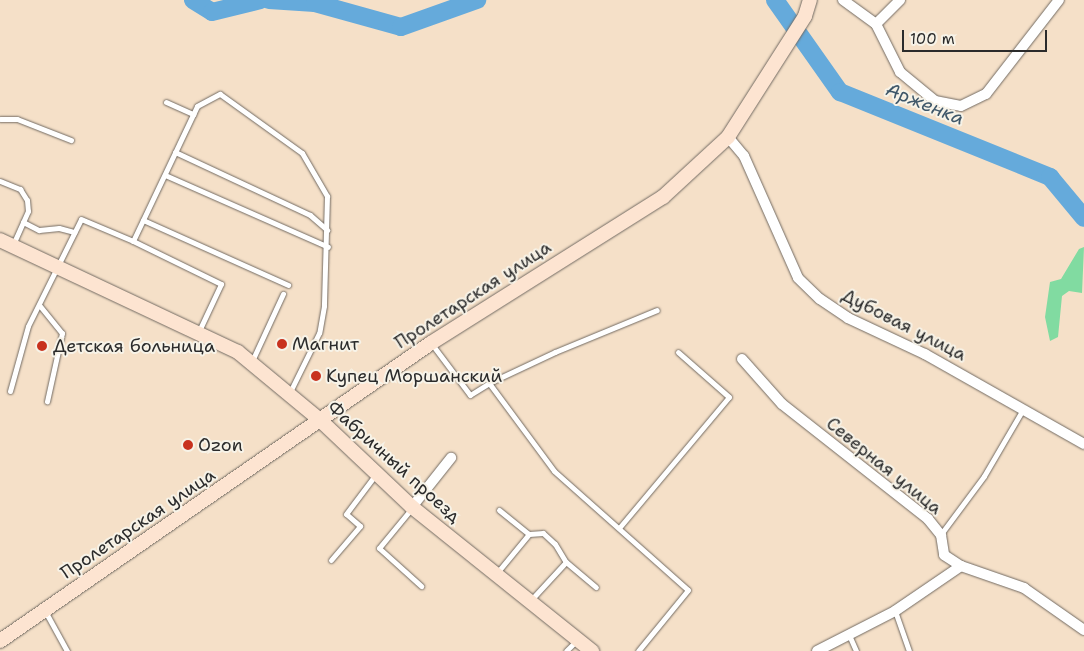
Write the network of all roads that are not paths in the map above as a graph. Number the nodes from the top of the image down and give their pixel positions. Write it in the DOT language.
graph roads {
  1 [pos="810,0"];
  2 [pos="842,0"];
  3 [pos="900,0"];
  4 [pos="1059,0"];
  5 [pos="876,24"];
  6 [pos="166,102"];
  7 [pos="193,114"];
  8 [pos="0,119"];
  9 [pos="728,137"];
  10 [pos="72,140"];
  11 [pos="175,152"];
  12 [pos="165,175"];
  13 [pos="0,181"];
  14 [pos="143,220"];
  15 [pos="23,222"];
  16 [pos="328,230"];
  17 [pos="74,232"];
  18 [pos="133,241"];
  19 [pos="6,243"];
  20 [pos="328,247"];
  21 [pos="56,267"];
  22 [pos="288,285"];
  23 [pos="284,294"];
  24 [pos="40,306"];
  25 [pos="657,310"];
  26 [pos="198,333"];
  27 [pos="431,343"];
  28 [pos="678,352"];
  29 [pos="742,360"];
  30 [pos="252,362"];
  31 [pos="489,383"];
  32 [pos="10,391"];
  33 [pos="289,394"];
  34 [pos="48,401"];
  35 [pos="1022,411"];
  36 [pos="321,421"];
  37 [pos="1084,444"];
  38 [pos="451,458"];
  39 [pos="377,474"];
  40 [pos="412,507"];
  41 [pos="499,510"];
  42 [pos="619,528"];
  43 [pos="530,534"];
  44 [pos="941,535"];
  45 [pos="331,560"];
  46 [pos="566,562"];
  47 [pos="961,566"];
  48 [pos="496,574"];
  49 [pos="422,586"];
  50 [pos="596,588"];
  51 [pos="529,602"];
  52 [pos="895,610"];
  53 [pos="44,611"];
  54 [pos="1084,630"];
  55 [pos="849,635"];
  56 [pos="577,639"];
  57 [pos="0,642"];
  58 [pos="67,651"];
  59 [pos="566,651"];
  60 [pos="592,651"];
  61 [pos="638,651"];
  62 [pos="817,651"];
  63 [pos="856,651"];
  64 [pos="909,651"];
  1 -- 9 [label="main road, Пролетарская улица"];
  2 -- 5 [label="street"];
  3 -- 5 [label="street"];
  4 -- 5 [label="street"];
  6 -- 7 [label="lane"];
  7 -- 11 [label="lane"];
  7 -- 16 [label="lane"];
  8 -- 10 [label="lane"];
  9 -- 27 [label="main road, Пролетарская улица"];
  9 -- 35 [label="street, Дубовая улица"];
  11 -- 12 [label="lane"];
  11 -- 16 [label="lane"];
  12 -- 14 [label="lane"];
  12 -- 20 [label="lane"];
  13 -- 15 [label="lane"];
  14 -- 18 [label="lane"];
  14 -- 22 [label="lane"];
  15 -- 17 [label="lane"];
  15 -- 19 [label="lane"];
  16 -- 20 [label="lane"];
  17 -- 18 [label="lane"];
  17 -- 21 [label="lane"];
  18 -- 26 [label="lane"];
  19 -- 21 [label="main road, Фабричный проезд"];
  20 -- 33 [label="lane"];
  21 -- 24 [label="lane"];
  21 -- 26 [label="main road, Фабричный проезд"];
  23 -- 30 [label="lane"];
  24 -- 32 [label="lane"];
  24 -- 34 [label="lane"];
  25 -- 31 [label="lane"];
  26 -- 30 [label="main road, Фабричный проезд"];
  27 -- 31 [label="lane"];
  27 -- 36 [label="main road, Пролетарская улица"];
  28 -- 42 [label="lane"];
  29 -- 44 [label="street, Северная улица"];
  30 -- 33 [label="main road, Фабричный проезд"];
  31 -- 42 [label="lane"];
  33 -- 36 [label="main road, Фабричный проезд"];
  35 -- 37 [label="street, Дубовая улица"];
  35 -- 44 [label="lane"];
  36 -- 39 [label="main road, Фабричный проезд"];
  36 -- 53 [label="main road, Пролетарская улица"];
  38 -- 40 [label="street"];
  39 -- 40 [label="main road, Фабричный проезд"];
  39 -- 45 [label="lane"];
  40 -- 48 [label="main road, Фабричный проезд"];
  40 -- 49 [label="lane"];
  41 -- 43 [label="lane"];
  42 -- 61 [label="lane"];
  43 -- 46 [label="lane"];
  43 -- 48 [label="lane"];
  44 -- 47 [label="street, Северная улица"];
  46 -- 50 [label="lane"];
  46 -- 51 [label="lane"];
  47 -- 52 [label="street"];
  47 -- 54 [label="street, Северная улица"];
  48 -- 51 [label="main road, Фабричный проезд"];
  51 -- 56 [label="main road, Фабричный проезд"];
  52 -- 55 [label="street"];
  52 -- 64 [label="lane"];
  53 -- 57 [label="main road, Пролетарская улица"];
  53 -- 58 [label="lane"];
  55 -- 62 [label="street"];
  55 -- 63 [label="lane"];
  56 -- 59 [label="lane"];
  56 -- 60 [label="main road, Фабричный проезд"];
}
